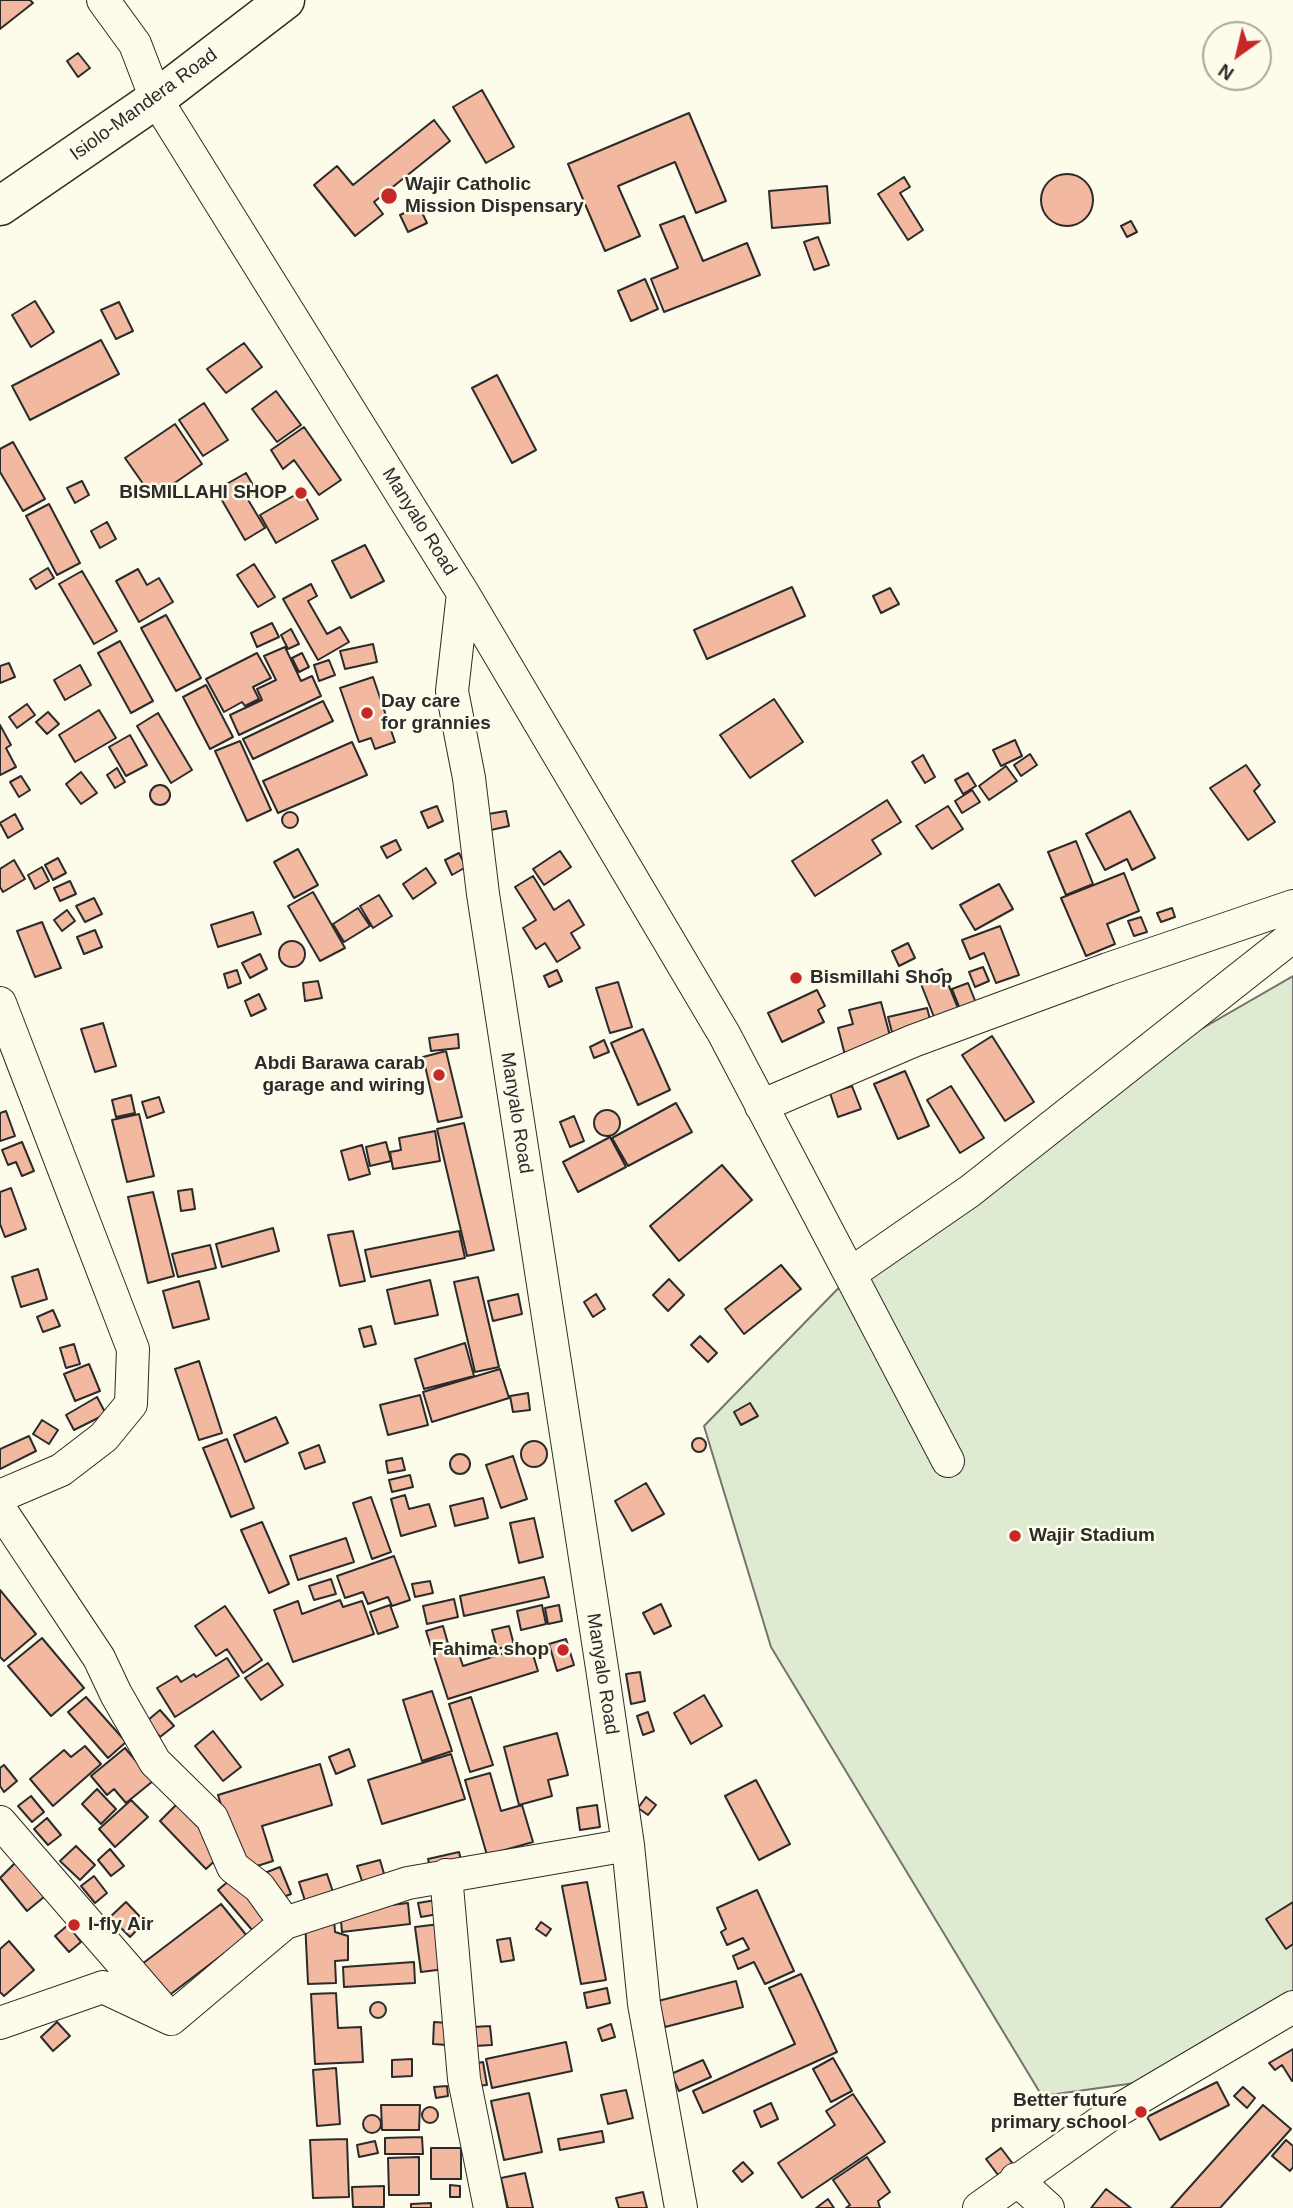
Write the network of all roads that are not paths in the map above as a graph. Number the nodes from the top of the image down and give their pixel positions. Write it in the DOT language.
graph roads {
  1 [pos="103,0"];
  2 [pos="285,0"];
  3 [pos="156,99"];
  4 [pos="0,206"];
  5 [pos="463,593"];
  6 [pos="1293,906"];
  7 [pos="1293,936"];
  8 [pos="0,1003"];
  9 [pos="761,1107"];
  10 [pos="850,1275"];
  11 [pos="948,1461"];
  12 [pos="0,1496"];
  13 [pos="0,1509"];
  14 [pos="0,1822"];
  15 [pos="628,1845"];
  16 [pos="446,1875"];
  17 [pos="285,1923"];
  18 [pos="1293,2007"];
  19 [pos="171,2019"];
  20 [pos="0,2023"];
  21 [pos="1016,2179"];
  22 [pos="490,2208"];
  23 [pos="681,2208"];
  24 [pos="979,2208"];
  25 [pos="1048,2208"];
  1 -- 3 [label="street, Manyalo Road"];
  2 -- 3 [label="highway, Isiolo-Mandera Road"];
  3 -- 4 [label="highway, Isiolo-Mandera Road"];
  3 -- 5 [label="street, Manyalo Road"];
  5 -- 9 [label="street"];
  5 -- 15 [label="street, Manyalo Road"];
  6 -- 9 [label="street"];
  7 -- 10 [label="street"];
  8 -- 12 [label="street"];
  9 -- 10 [label="street"];
  10 -- 11 [label="street"];
  13 -- 17 [label="street"];
  14 -- 19 [label="street"];
  15 -- 16 [label="street"];
  15 -- 23 [label="street, Manyalo Road"];
  16 -- 17 [label="street"];
  16 -- 22 [label="street"];
  17 -- 19 [label="street"];
  18 -- 21 [label="street"];
  19 -- 20 [label="street"];
  21 -- 24 [label="street"];
  21 -- 25 [label="street"];
}
